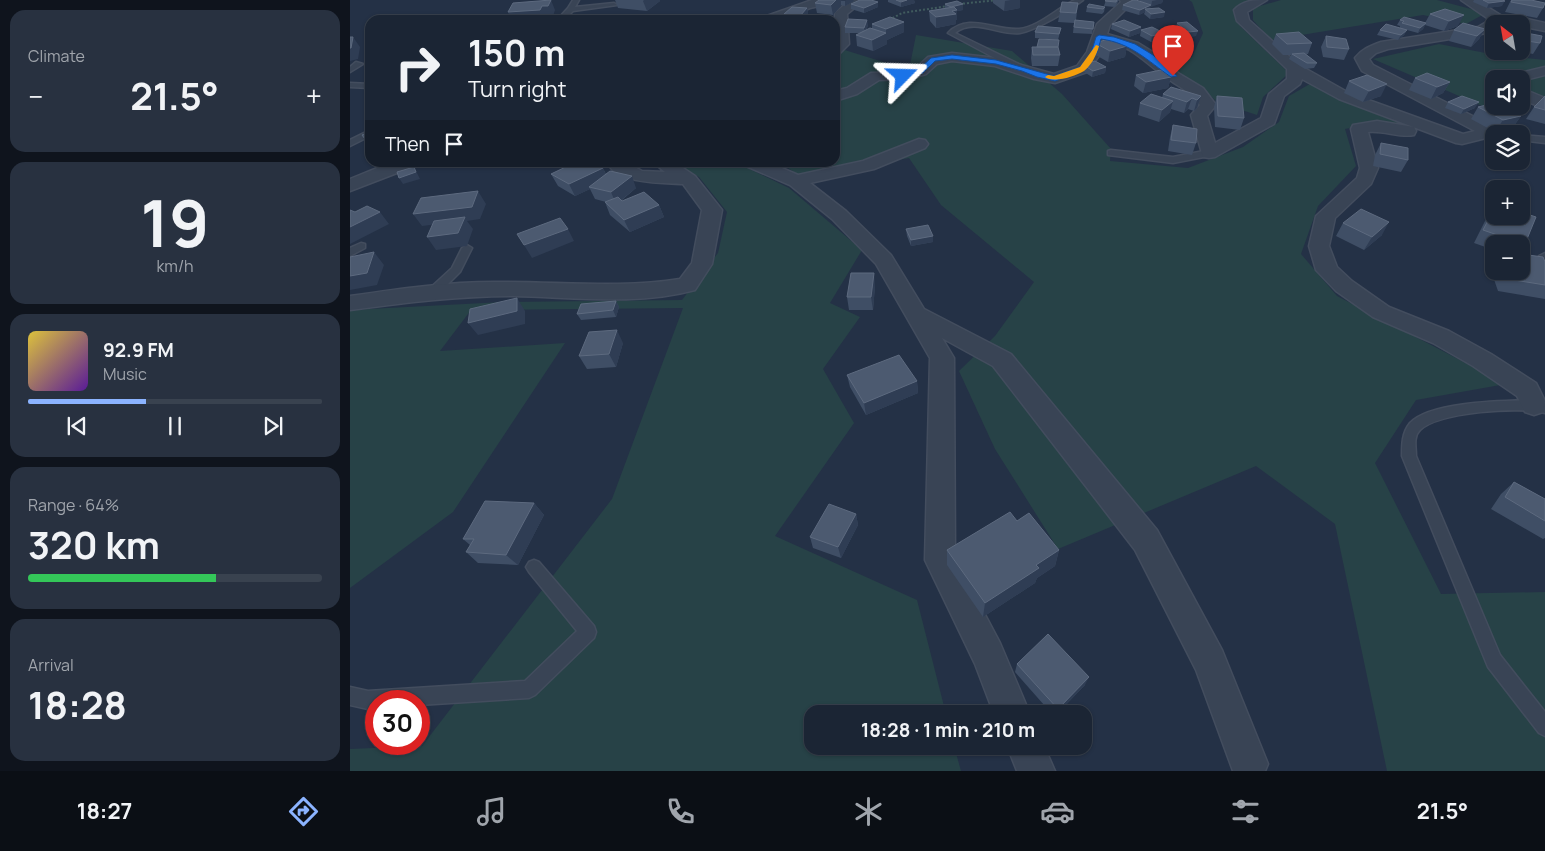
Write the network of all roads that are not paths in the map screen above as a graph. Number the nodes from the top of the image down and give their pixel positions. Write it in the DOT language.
graph roads {
  1 [pos="576,0"];
  2 [pos="829,0"];
  3 [pos="858,0"];
  4 [pos="1080,0"];
  5 [pos="1126,0"];
  6 [pos="1261,0"];
  7 [pos="1467,0"];
  8 [pos="614,5"];
  9 [pos="571,9"];
  10 [pos="565,15"];
  11 [pos="781,15"];
  12 [pos="1491,15"];
  13 [pos="1530,24"];
  14 [pos="1485,28"];
  15 [pos="1545,28"];
  16 [pos="1099,37"];
  17 [pos="840,46"];
  18 [pos="359,64"];
  19 [pos="1294,68"];
  20 [pos="350,70"];
  21 [pos="1024,70"];
  22 [pos="1545,71"];
  23 [pos="1530,75"];
  24 [pos="350,85"];
  25 [pos="365,86"];
  26 [pos="840,95"];
  27 [pos="1530,97"];
  28 [pos="1545,104"];
  29 [pos="1485,128"];
  30 [pos="365,135"];
  31 [pos="1485,135"];
  32 [pos="1530,138"];
  33 [pos="1462,139"];
  34 [pos="1545,140"];
  35 [pos="350,142"];
  36 [pos="919,144"];
  37 [pos="1111,153"];
  38 [pos="1209,153"];
  39 [pos="396,167"];
  40 [pos="621,167"];
  41 [pos="669,167"];
  42 [pos="764,167"];
  43 [pos="689,180"];
  44 [pos="796,181"];
  45 [pos="350,185"];
  46 [pos="361,246"];
  47 [pos="467,248"];
  48 [pos="350,253"];
  49 [pos="432,293"];
  50 [pos="350,303"];
  51 [pos="918,315"];
  52 [pos="1539,407"];
  53 [pos="534,567"];
  54 [pos="350,696"];
  55 [pos="1008,705"];
  56 [pos="1545,727"];
  57 [pos="1029,755"];
  58 [pos="1249,764"];
  59 [pos="1036,771"];
  1 -- 9 [label="lane"];
  2 -- 11 [label="street"];
  3 -- 17 [label="street"];
  4 -- 21 [label="lane"];
  5 -- 16 [label="street"];
  6 -- 19 [label="street"];
  7 -- 12 [label="street"];
  8 -- 9 [label="lane"];
  9 -- 10 [label="lane"];
  13 -- 15 [label="street"];
  14 -- 29 [label="street"];
  16 -- 21 [label="street"];
  16 -- 38 [label="street"];
  18 -- 20 [label="lane"];
  19 -- 33 [label="street"];
  19 -- 38 [label="street"];
  21 -- 26 [label="street"];
  22 -- 23 [label="street"];
  24 -- 25 [label="lane"];
  27 -- 28 [label="street"];
  30 -- 35 [label="lane"];
  31 -- 33 [label="street"];
  32 -- 34 [label="lane"];
  33 -- 52 [label="street"];
  36 -- 44 [label="street"];
  37 -- 38 [label="lane"];
  39 -- 45 [label="street"];
  40 -- 43 [label="street"];
  41 -- 43 [label="street"];
  42 -- 44 [label="street"];
  43 -- 49 [label="street"];
  44 -- 51 [label="street"];
  46 -- 48 [label="lane"];
  47 -- 49 [label="lane"];
  49 -- 50 [label="street"];
  51 -- 55 [label="street"];
  51 -- 58 [label="street"];
  52 -- 56 [label="lane"];
  53 -- 54 [label="lane"];
  57 -- 59 [label="street"];
}
